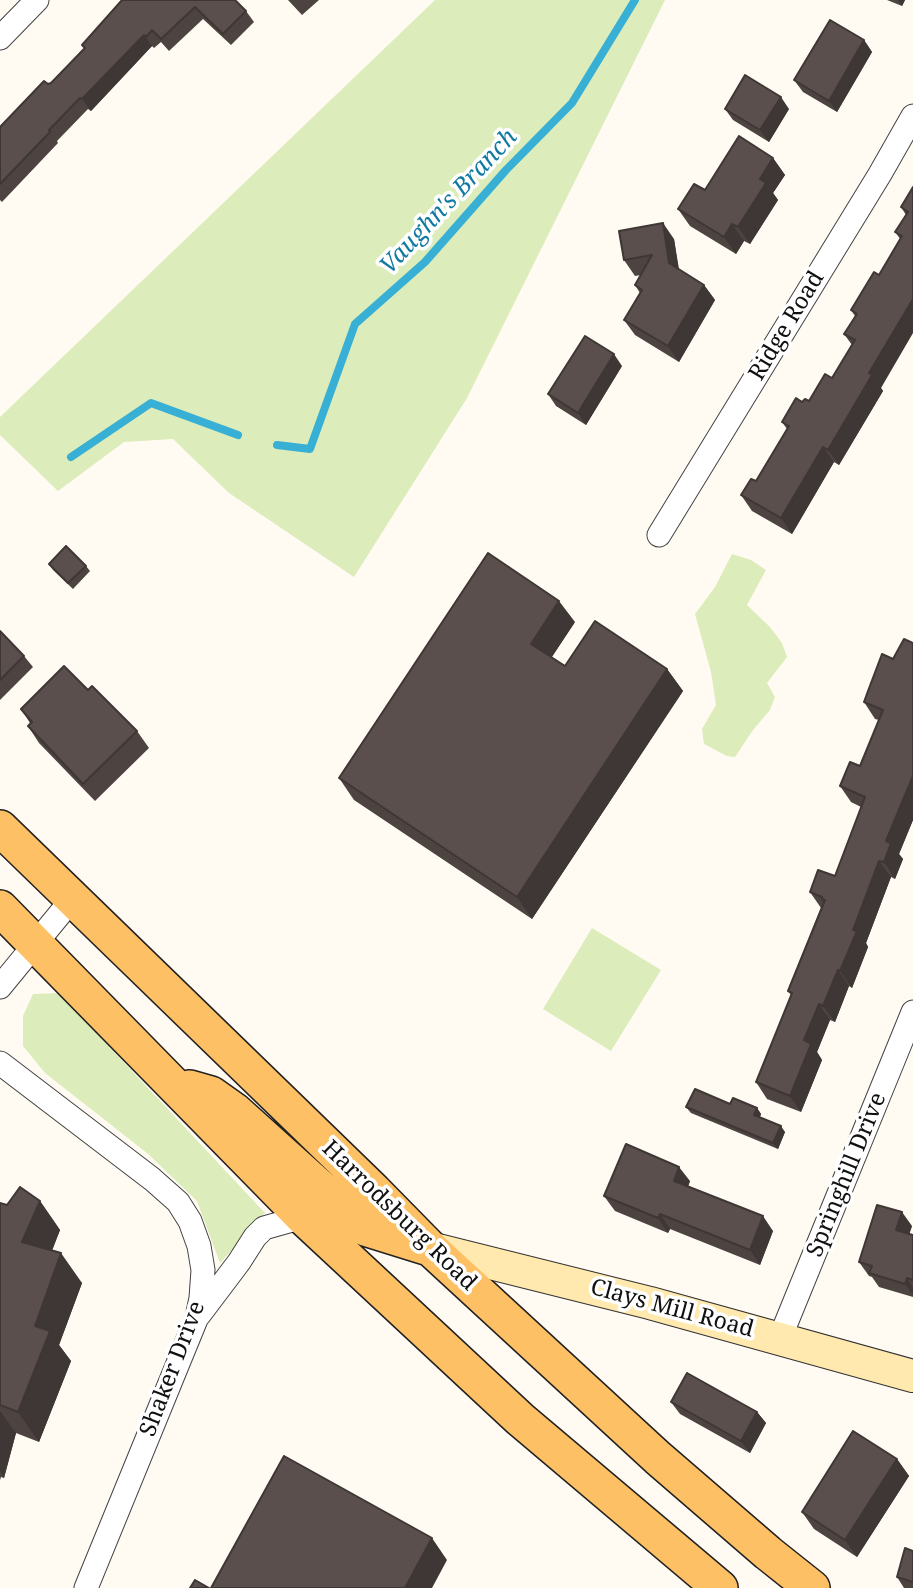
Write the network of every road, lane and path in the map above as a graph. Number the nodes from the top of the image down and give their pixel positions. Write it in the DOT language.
graph roads {
  1 [pos="37,0"];
  2 [pos="0,38"];
  3 [pos="913,116"];
  4 [pos="659,535"];
  5 [pos="0,828"];
  6 [pos="73,898"];
  7 [pos="0,908"];
  8 [pos="35,943"];
  9 [pos="0,987"];
  10 [pos="913,1012"];
  11 [pos="0,1063"];
  12 [pos="174,1084"];
  13 [pos="303,1217"];
  14 [pos="430,1248"];
  15 [pos="197,1317"];
  16 [pos="780,1338"];
  17 [pos="913,1376"];
  18 [pos="86,1588"];
  19 [pos="720,1588"];
  20 [pos="812,1588"];
  1 -- 2 [label="street"];
  3 -- 4 [label="street, Ridge Road"];
  5 -- 6 [label="main road, Harrodsburg Road"];
  6 -- 8 [label="street"];
  6 -- 14 [label="main road, Harrodsburg Road"];
  7 -- 8 [label="main road"];
  8 -- 9 [label="street"];
  8 -- 12 [label="main road"];
  10 -- 16 [label="street, Springhill Drive"];
  11 -- 15 [label="street, Shaker Drive"];
  12 -- 13 [label="main road"];
  12 -- 14 [label="main road"];
  13 -- 15 [label="street"];
  13 -- 19 [label="main road"];
  14 -- 16 [label="main road, Clays Mill Road"];
  14 -- 20 [label="main road, Harrodsburg Road"];
  15 -- 18 [label="street, Shaker Drive"];
  16 -- 17 [label="main road, Clays Mill Road"];
}
